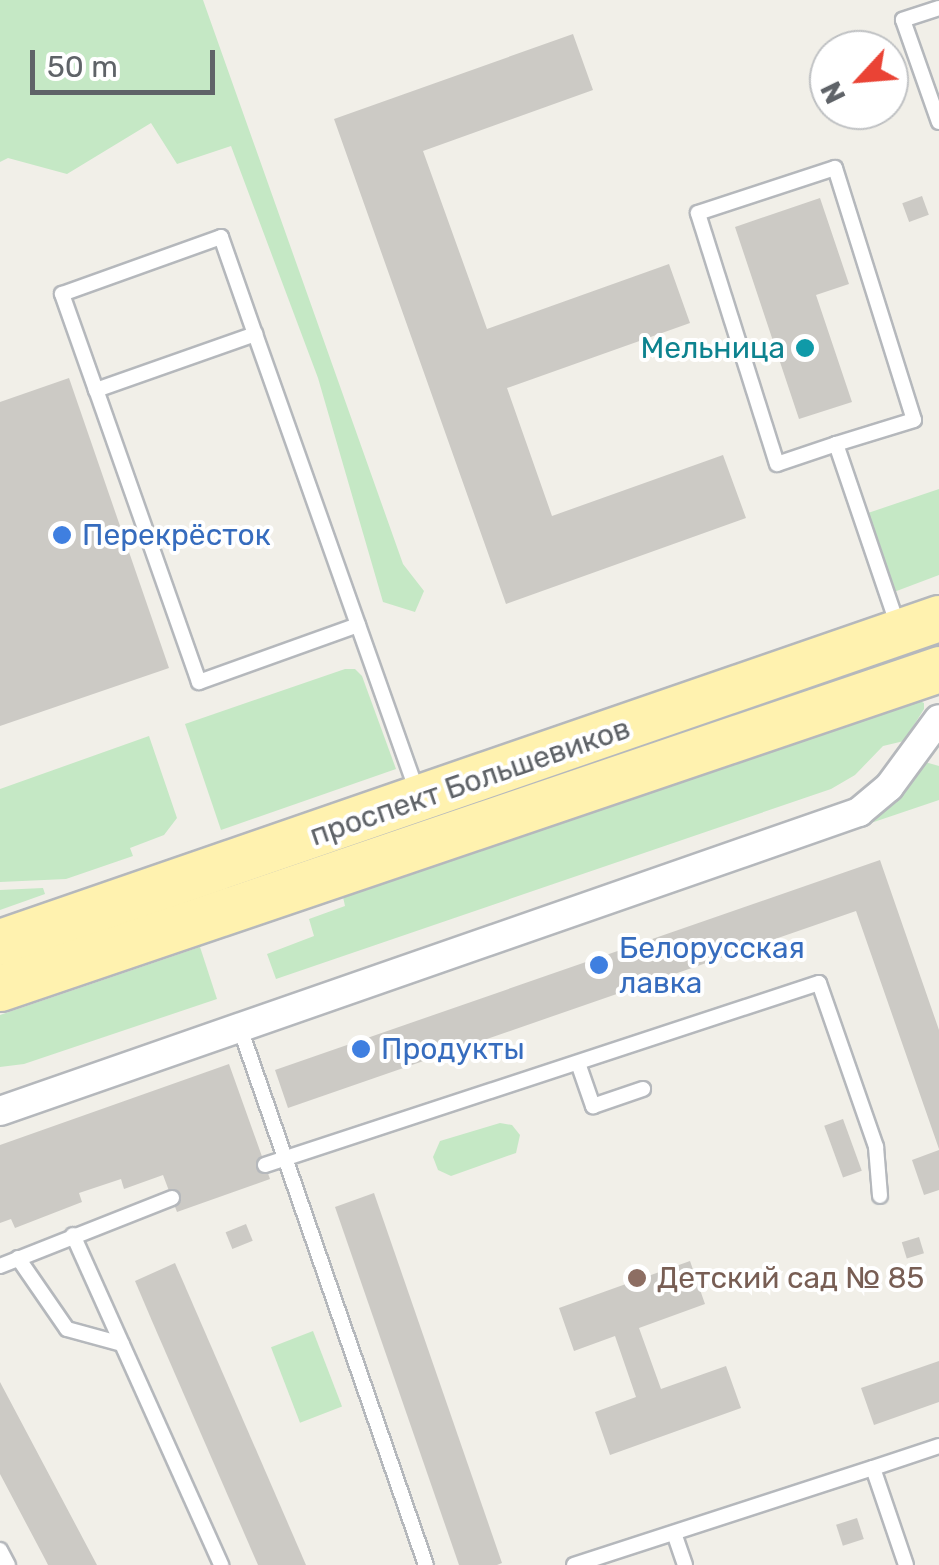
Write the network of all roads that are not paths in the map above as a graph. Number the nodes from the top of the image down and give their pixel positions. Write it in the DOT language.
graph roads {
  1 [pos="939,8"];
  2 [pos="939,122"];
  3 [pos="255,334"];
  4 [pos="96,390"];
  5 [pos="836,444"];
  6 [pos="920,624"];
  7 [pos="358,625"];
  8 [pos="939,670"];
  9 [pos="748,685"];
  10 [pos="939,719"];
  11 [pos="762,729"];
  12 [pos="420,799"];
  13 [pos="0,942"];
  14 [pos="0,988"];
  15 [pos="240,1028"];
  16 [pos="578,1062"];
  17 [pos="642,1089"];
  18 [pos="6,1104"];
  19 [pos="286,1158"];
  20 [pos="265,1165"];
  21 [pos="880,1196"];
  22 [pos="172,1198"];
  23 [pos="73,1235"];
  24 [pos="18,1258"];
  25 [pos="0,1266"];
  26 [pos="122,1344"];
  27 [pos="939,1446"];
  28 [pos="873,1468"];
  29 [pos="674,1533"];
  30 [pos="0,1550"];
  31 [pos="8,1565"];
  32 [pos="221,1565"];
  33 [pos="426,1565"];
  34 [pos="574,1565"];
  35 [pos="685,1565"];
  36 [pos="906,1565"];
  1 -- 2 [label="lane"];
  3 -- 4 [label="lane"];
  3 -- 4 [label="lane"];
  3 -- 7 [label="lane"];
  4 -- 7 [label="lane"];
  5 -- 5 [label="lane"];
  5 -- 6 [label="lane"];
  6 -- 9 [label="main road, проспект Большевиков"];
  7 -- 12 [label="lane"];
  8 -- 11 [label="main road, проспект Большевиков"];
  9 -- 11 [label="main road"];
  9 -- 12 [label="main road, проспект Большевиков"];
  10 -- 15 [label="street"];
  11 -- 14 [label="main road, проспект Большевиков"];
  12 -- 13 [label="main road, проспект Большевиков"];
  15 -- 18 [label="street"];
  15 -- 19 [label="lane"];
  16 -- 17 [label="lane"];
  16 -- 19 [label="lane"];
  16 -- 21 [label="lane"];
  19 -- 20 [label="lane"];
  19 -- 33 [label="lane"];
  22 -- 23 [label="lane"];
  23 -- 24 [label="lane"];
  23 -- 26 [label="lane"];
  24 -- 25 [label="lane"];
  24 -- 26 [label="lane"];
  26 -- 32 [label="lane"];
  27 -- 28 [label="lane"];
  28 -- 29 [label="lane"];
  28 -- 36 [label="lane"];
  29 -- 34 [label="lane"];
  29 -- 35 [label="lane"];
  30 -- 31 [label="lane"];
}
